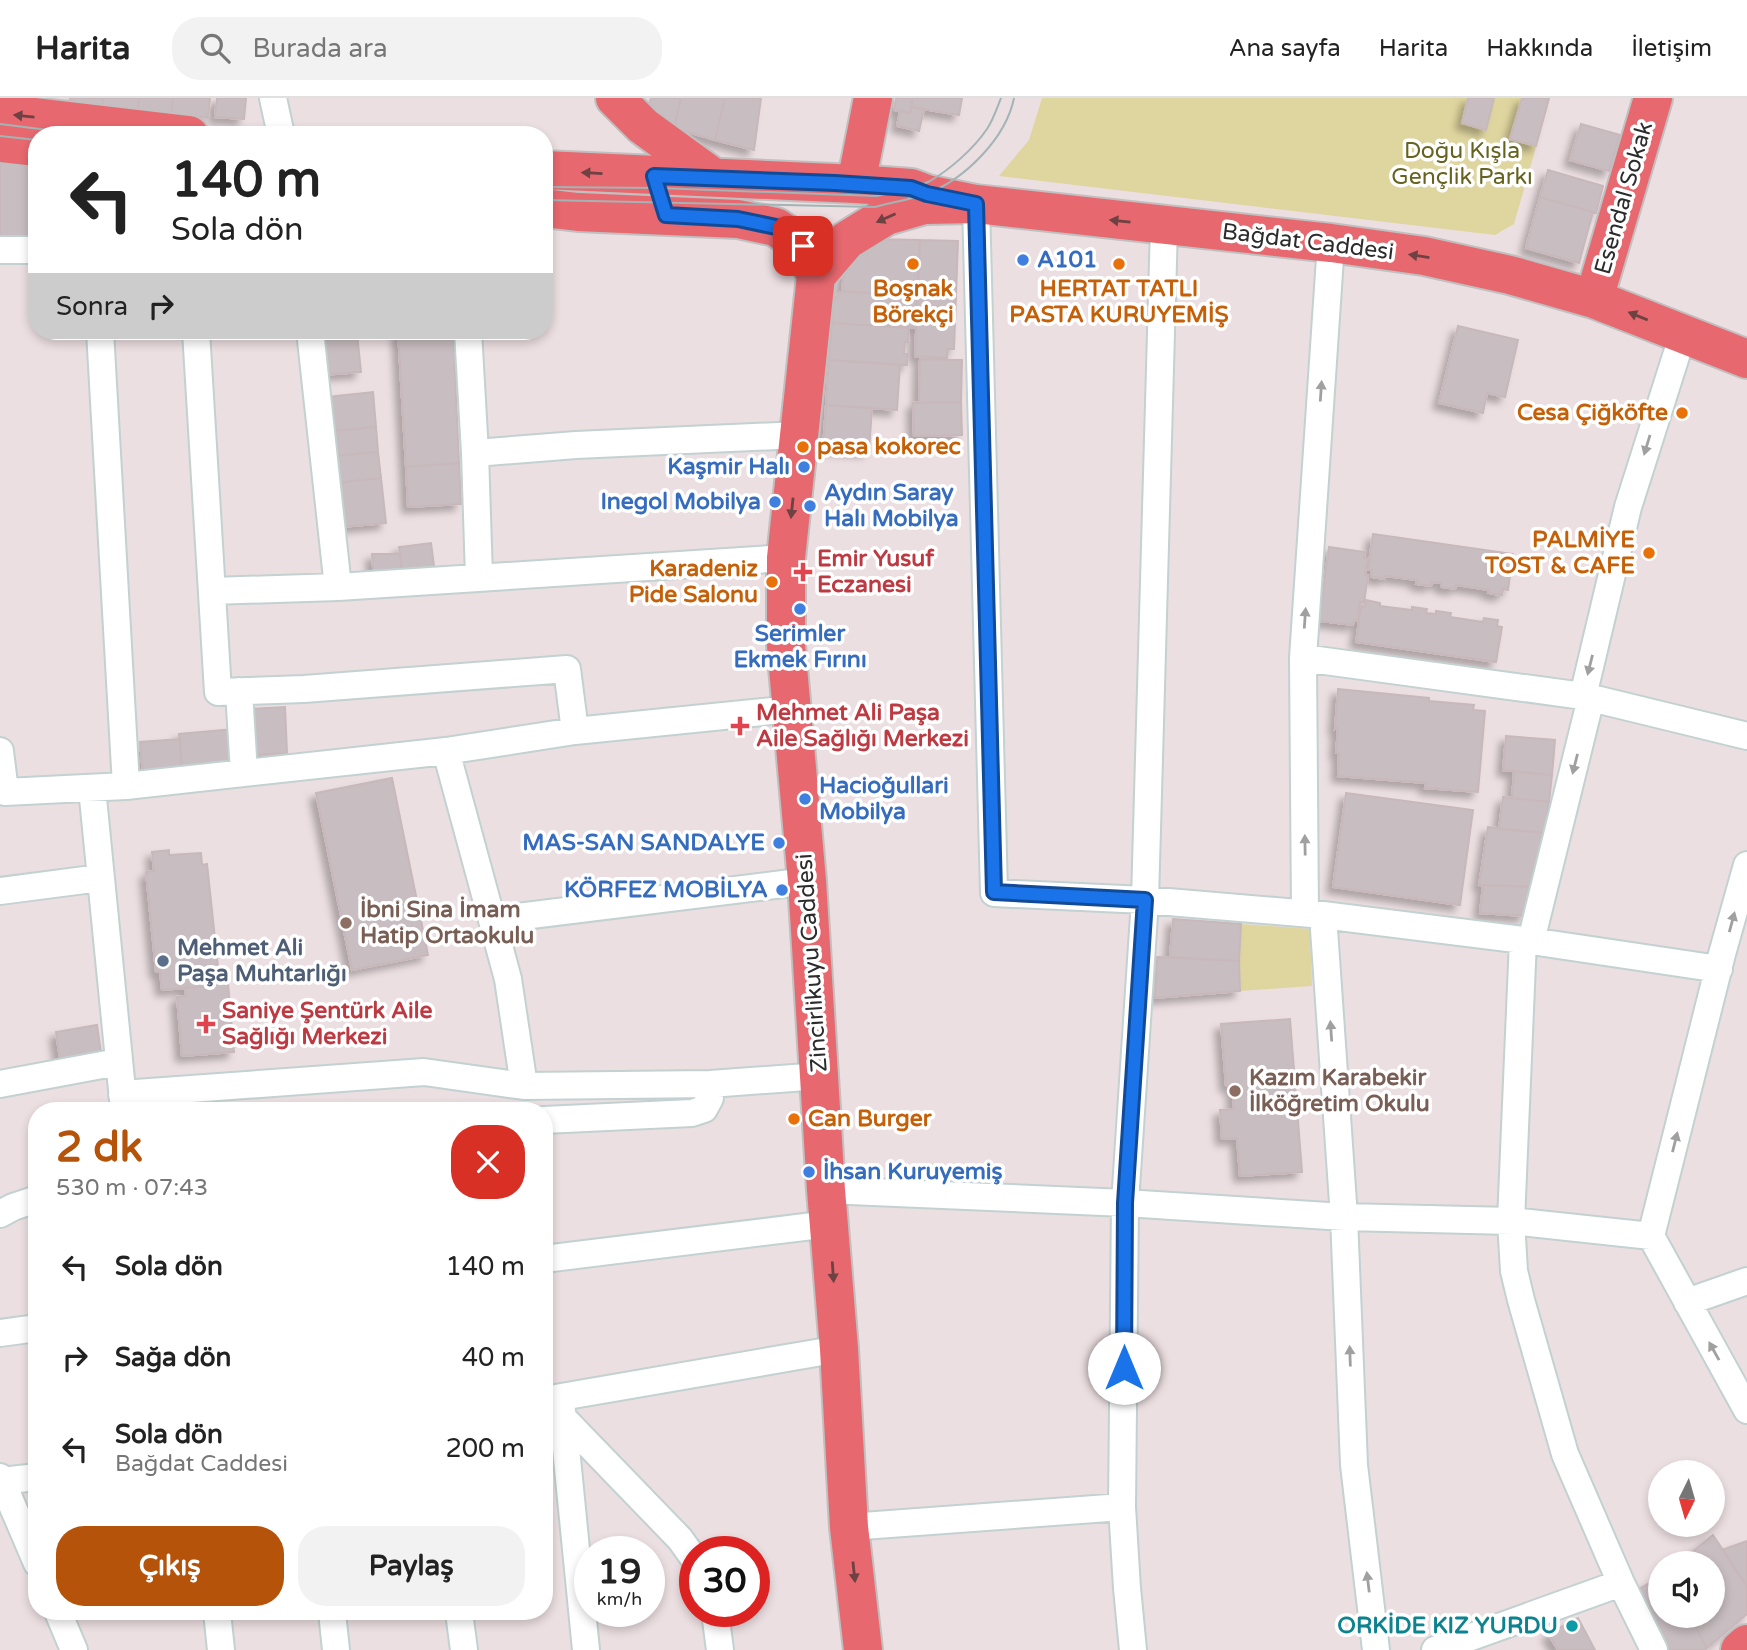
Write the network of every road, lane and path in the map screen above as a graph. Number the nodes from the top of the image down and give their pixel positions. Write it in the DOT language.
graph roads {
  1 [pos="274,98"];
  2 [pos="615,98"];
  3 [pos="873,98"];
  4 [pos="1653,98"];
  5 [pos="0,113"];
  6 [pos="112,126"];
  7 [pos="279,126"];
  8 [pos="642,126"];
  9 [pos="0,143"];
  10 [pos="28,146"];
  11 [pos="553,170"];
  12 [pos="654,176"];
  13 [pos="713,177"];
  14 [pos="856,184"];
  15 [pos="976,204"];
  16 [pos="553,209"];
  17 [pos="666,215"];
  18 [pos="1164,226"];
  19 [pos="1331,243"];
  20 [pos="0,250"];
  21 [pos="28,250"];
  22 [pos="816,276"];
  23 [pos="1594,299"];
  24 [pos="1683,334"];
  25 [pos="101,340"];
  26 [pos="197,340"];
  27 [pos="311,340"];
  28 [pos="469,340"];
  29 [pos="1747,359"];
  30 [pos="800,435"];
  31 [pos="475,453"];
  32 [pos="786,558"];
  33 [pos="479,577"];
  34 [pos="338,587"];
  35 [pos="212,591"];
  36 [pos="1303,658"];
  37 [pos="239,691"];
  38 [pos="1587,697"];
  39 [pos="792,709"];
  40 [pos="575,731"];
  41 [pos="1747,736"];
  42 [pos="0,751"];
  43 [pos="446,751"];
  44 [pos="244,773"];
  45 [pos="126,786"];
  46 [pos="92,788"];
  47 [pos="1747,866"];
  48 [pos="100,878"];
  49 [pos="807,881"];
  50 [pos="0,891"];
  51 [pos="1145,900"];
  52 [pos="1314,914"];
  53 [pos="492,920"];
  54 [pos="1527,941"];
  55 [pos="1730,960"];
  56 [pos="118,1062"];
  57 [pos="820,1076"];
  58 [pos="0,1084"];
  59 [pos="710,1084"];
  60 [pos="524,1086"];
  61 [pos="123,1102"];
  62 [pos="553,1120"];
  63 [pos="28,1202"];
  64 [pos="1125,1203"];
  65 [pos="828,1207"];
  66 [pos="0,1214"];
  67 [pos="1344,1217"];
  68 [pos="1511,1221"];
  69 [pos="1651,1236"];
  70 [pos="553,1257"];
  71 [pos="1747,1281"];
  72 [pos="1687,1302"];
  73 [pos="28,1329"];
  74 [pos="0,1333"];
  75 [pos="839,1349"];
  76 [pos="556,1405"];
  77 [pos="1747,1410"];
  78 [pos="28,1477"];
  79 [pos="1,1480"];
  80 [pos="1122,1507"];
  81 [pos="849,1527"];
  82 [pos="679,1538"];
  83 [pos="28,1542"];
  84 [pos="1620,1583"];
  85 [pos="61,1620"];
  86 [pos="218,1620"];
  87 [pos="333,1620"];
  88 [pos="460,1620"];
  89 [pos="717,1627"];
  90 [pos="1747,1644"];
  91 [pos="74,1650"];
  92 [pos="221,1650"];
  93 [pos="336,1650"];
  94 [pos="464,1650"];
  95 [pos="586,1650"];
  96 [pos="720,1650"];
  97 [pos="863,1650"];
  98 [pos="1133,1650"];
  99 [pos="1376,1650"];
  100 [pos="1435,1650"];
  101 [pos="1654,1650"];
  102 [pos="1740,1650"];
  1 -- 7 [label="street"];
  2 -- 8 [label="main road"];
  3 -- 14 [label="main road"];
  4 -- 23 [label="main road, Esendal Sokak"];
  6 -- 5 [label="main road, one-way"];
  8 -- 12 [label="main road"];
  8 -- 13 [label="main road"];
  9 -- 10 [label="main road"];
  12 -- 11 [label="main road, Bağdat Caddesi, one-way"];
  12 -- 13 [label="main road, Bağdat Caddesi"];
  12 -- 17 [label="main road"];
  13 -- 14 [label="main road, Bağdat Caddesi"];
  14 -- 15 [label="main road, Bağdat Caddesi"];
  18 -- 15 [label="main road, Bağdat Caddesi, one-way"];
  15 -- 22 [label="main road, one-way"];
  15 -- 51 [label="street"];
  16 -- 17 [label="main road"];
  17 -- 22 [label="main road"];
  18 -- 19 [label="main road, Bağdat Caddesi"];
  18 -- 51 [label="street"];
  23 -- 19 [label="main road, Bağdat Caddesi, one-way"];
  36 -- 19 [label="street, one-way"];
  20 -- 21 [label="street"];
  22 -- 30 [label="main road, Zincirlikuyu Caddesi"];
  24 -- 23 [label="main road, Bağdat Caddesi, one-way"];
  24 -- 29 [label="main road, Bağdat Caddesi"];
  24 -- 38 [label="street, one-way"];
  25 -- 45 [label="street"];
  26 -- 35 [label="street"];
  27 -- 34 [label="street"];
  28 -- 31 [label="street"];
  30 -- 31 [label="street"];
  30 -- 32 [label="main road, Zincirlikuyu Caddesi, one-way"];
  31 -- 33 [label="street"];
  32 -- 33 [label="street"];
  32 -- 39 [label="main road, Zincirlikuyu Caddesi"];
  33 -- 34 [label="street"];
  34 -- 35 [label="street"];
  35 -- 37 [label="street"];
  36 -- 38 [label="street"];
  52 -- 36 [label="street, one-way"];
  37 -- 40 [label="street"];
  37 -- 44 [label="street"];
  38 -- 41 [label="street"];
  38 -- 54 [label="street, one-way"];
  39 -- 40 [label="street"];
  39 -- 49 [label="main road, Zincirlikuyu Caddesi"];
  40 -- 43 [label="street"];
  42 -- 46 [label="street"];
  43 -- 44 [label="street"];
  43 -- 53 [label="street"];
  44 -- 45 [label="street"];
  45 -- 46 [label="street"];
  46 -- 48 [label="street"];
  55 -- 47 [label="street, one-way"];
  48 -- 50 [label="street"];
  48 -- 56 [label="street"];
  49 -- 53 [label="street"];
  49 -- 57 [label="main road, Zincirlikuyu Caddesi"];
  51 -- 52 [label="street"];
  51 -- 64 [label="street"];
  52 -- 54 [label="street"];
  67 -- 52 [label="street, one-way"];
  53 -- 60 [label="street"];
  54 -- 55 [label="street"];
  54 -- 68 [label="street"];
  69 -- 55 [label="street, one-way"];
  56 -- 58 [label="street"];
  56 -- 61 [label="street"];
  57 -- 59 [label="street"];
  57 -- 65 [label="main road, Zincirlikuyu Caddesi"];
  59 -- 60 [label="street"];
  59 -- 62 [label="street"];
  60 -- 61 [label="street"];
  63 -- 66 [label="street"];
  64 -- 65 [label="street"];
  64 -- 67 [label="street"];
  64 -- 80 [label="street"];
  65 -- 70 [label="street"];
  65 -- 75 [label="main road, Zincirlikuyu Caddesi, one-way"];
  67 -- 68 [label="street"];
  99 -- 67 [label="street, one-way"];
  68 -- 69 [label="street"];
  68 -- 84 [label="street"];
  69 -- 72 [label="street"];
  71 -- 72 [label="street"];
  77 -- 72 [label="street, one-way"];
  73 -- 74 [label="street"];
  75 -- 76 [label="street"];
  75 -- 81 [label="main road, Zincirlikuyu Caddesi"];
  76 -- 82 [label="street"];
  76 -- 95 [label="street"];
  78 -- 79 [label="street"];
  79 -- 83 [label="street"];
  80 -- 81 [label="street"];
  80 -- 98 [label="street"];
  81 -- 97 [label="main road, Zincirlikuyu Caddesi, one-way"];
  84 -- 100 [label="street"];
  84 -- 101 [label="street"];
  85 -- 91 [label="street"];
  86 -- 92 [label="street"];
  87 -- 93 [label="street"];
  88 -- 94 [label="street"];
  89 -- 96 [label="street"];
  90 -- 102 [label="main road"];
}
